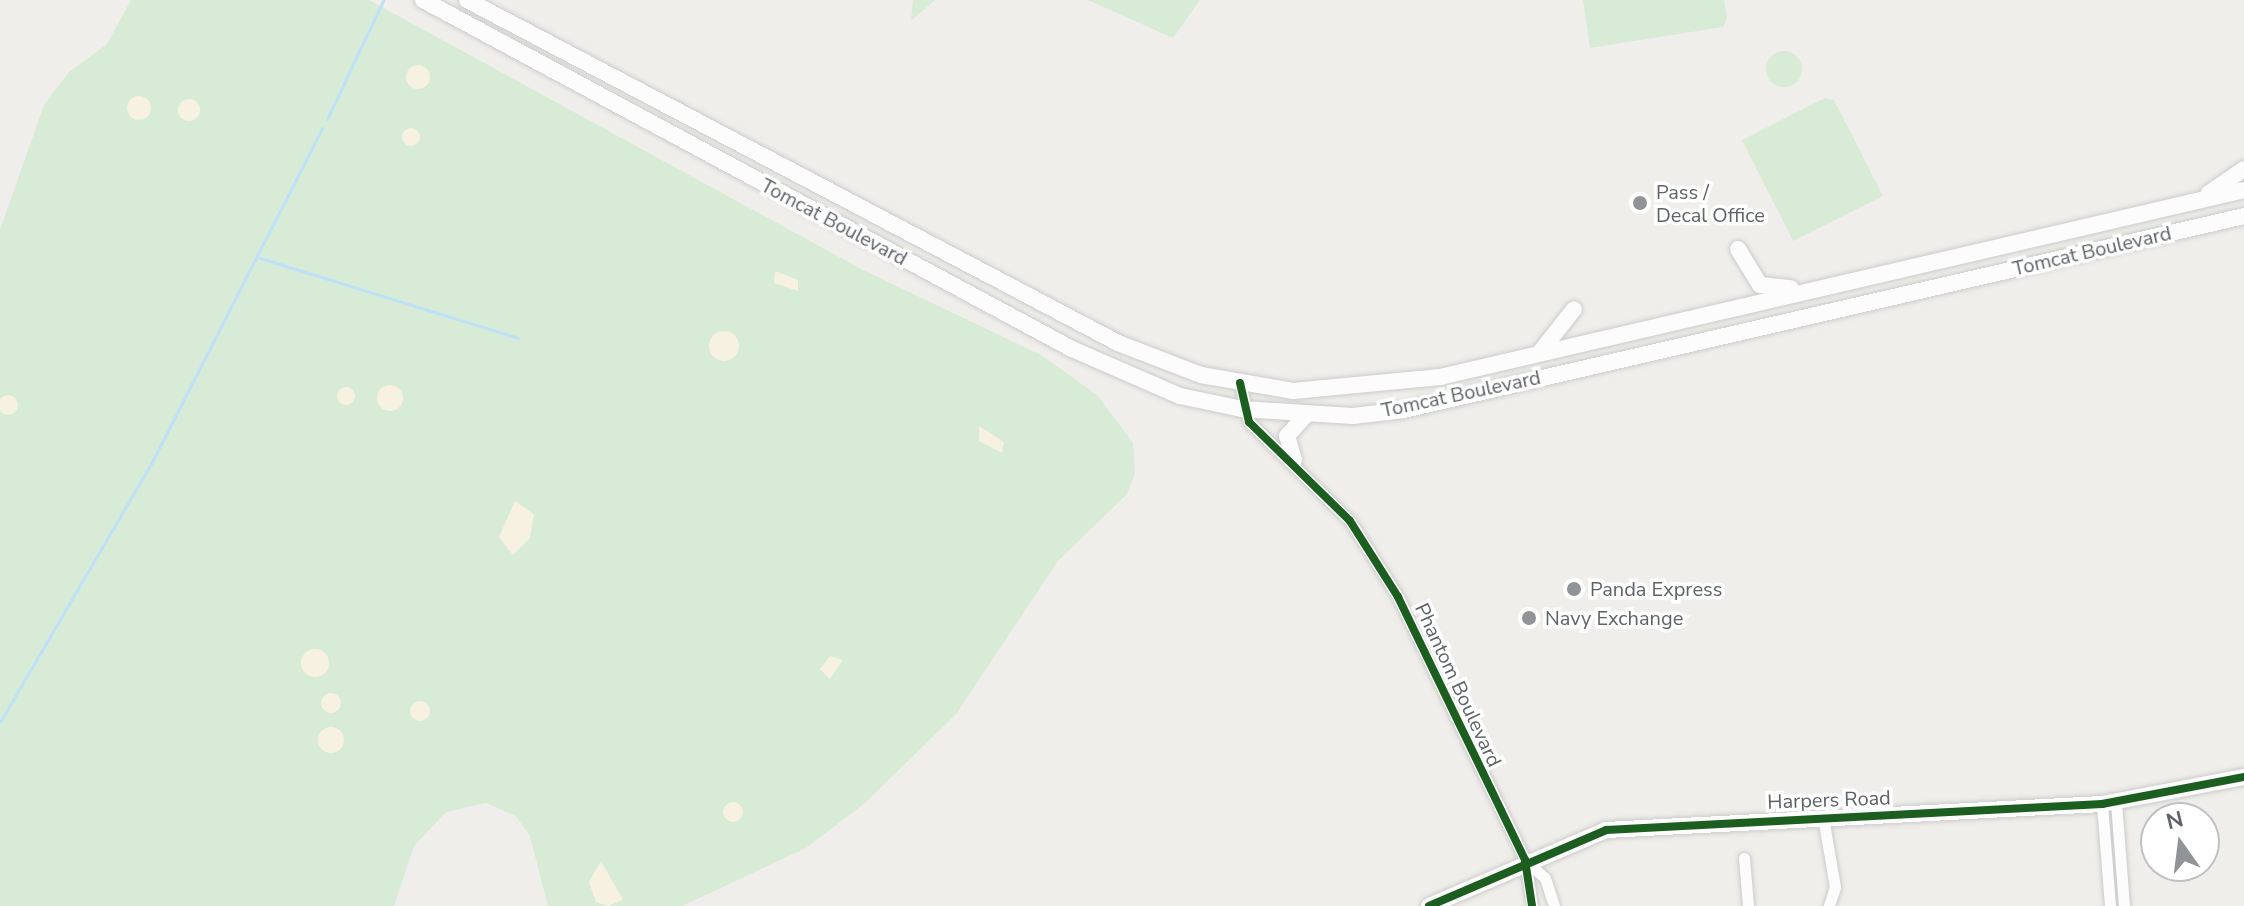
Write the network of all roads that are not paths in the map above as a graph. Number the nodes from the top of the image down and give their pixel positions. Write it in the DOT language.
graph roads {
  1 [pos="423,0"];
  2 [pos="467,0"];
  3 [pos="2244,169"];
  4 [pos="2244,190"];
  5 [pos="2188,203"];
  6 [pos="2244,216"];
  7 [pos="1738,249"];
  8 [pos="1840,284"];
  9 [pos="1574,309"];
  10 [pos="1536,355"];
  11 [pos="1240,383"];
  12 [pos="1242,409"];
  13 [pos="1306,415"];
  14 [pos="1294,460"];
  15 [pos="2244,777"];
  16 [pos="2109,803"];
  17 [pos="1823,817"];
  18 [pos="1744,858"];
  19 [pos="1525,860"];
  20 [pos="1429,906"];
  21 [pos="1532,906"];
  22 [pos="1554,906"];
  23 [pos="1748,906"];
  24 [pos="1829,906"];
  25 [pos="2110,906"];
  26 [pos="2124,906"];
  1 -- 12 [label="main road, Tomcat Boulevard"];
  2 -- 11 [label="main road, Tomcat Boulevard"];
  3 -- 5 [label="main road"];
  4 -- 5 [label="main road, Tomcat Boulevard"];
  5 -- 8 [label="main road, Tomcat Boulevard"];
  6 -- 13 [label="main road, Tomcat Boulevard"];
  7 -- 8 [label="main road"];
  8 -- 10 [label="main road, Tomcat Boulevard"];
  9 -- 10 [label="main road"];
  10 -- 11 [label="main road, Tomcat Boulevard"];
  11 -- 12 [label="street"];
  12 -- 13 [label="main road, Tomcat Boulevard"];
  12 -- 14 [label="street, Phantom Boulevard"];
  13 -- 14 [label="main road"];
  14 -- 19 [label="street, Phantom Boulevard"];
  15 -- 16 [label="main road, Harpers Road"];
  16 -- 17 [label="main road, Harpers Road"];
  16 -- 25 [label="street"];
  16 -- 26 [label="street"];
  17 -- 19 [label="main road, Harpers Road"];
  17 -- 24 [label="street"];
  18 -- 23 [label="street"];
  19 -- 20 [label="main road, Harpers Road"];
  19 -- 21 [label="street, Phantom Boulevard"];
  19 -- 22 [label="street, Phantom Boulevard"];
}
